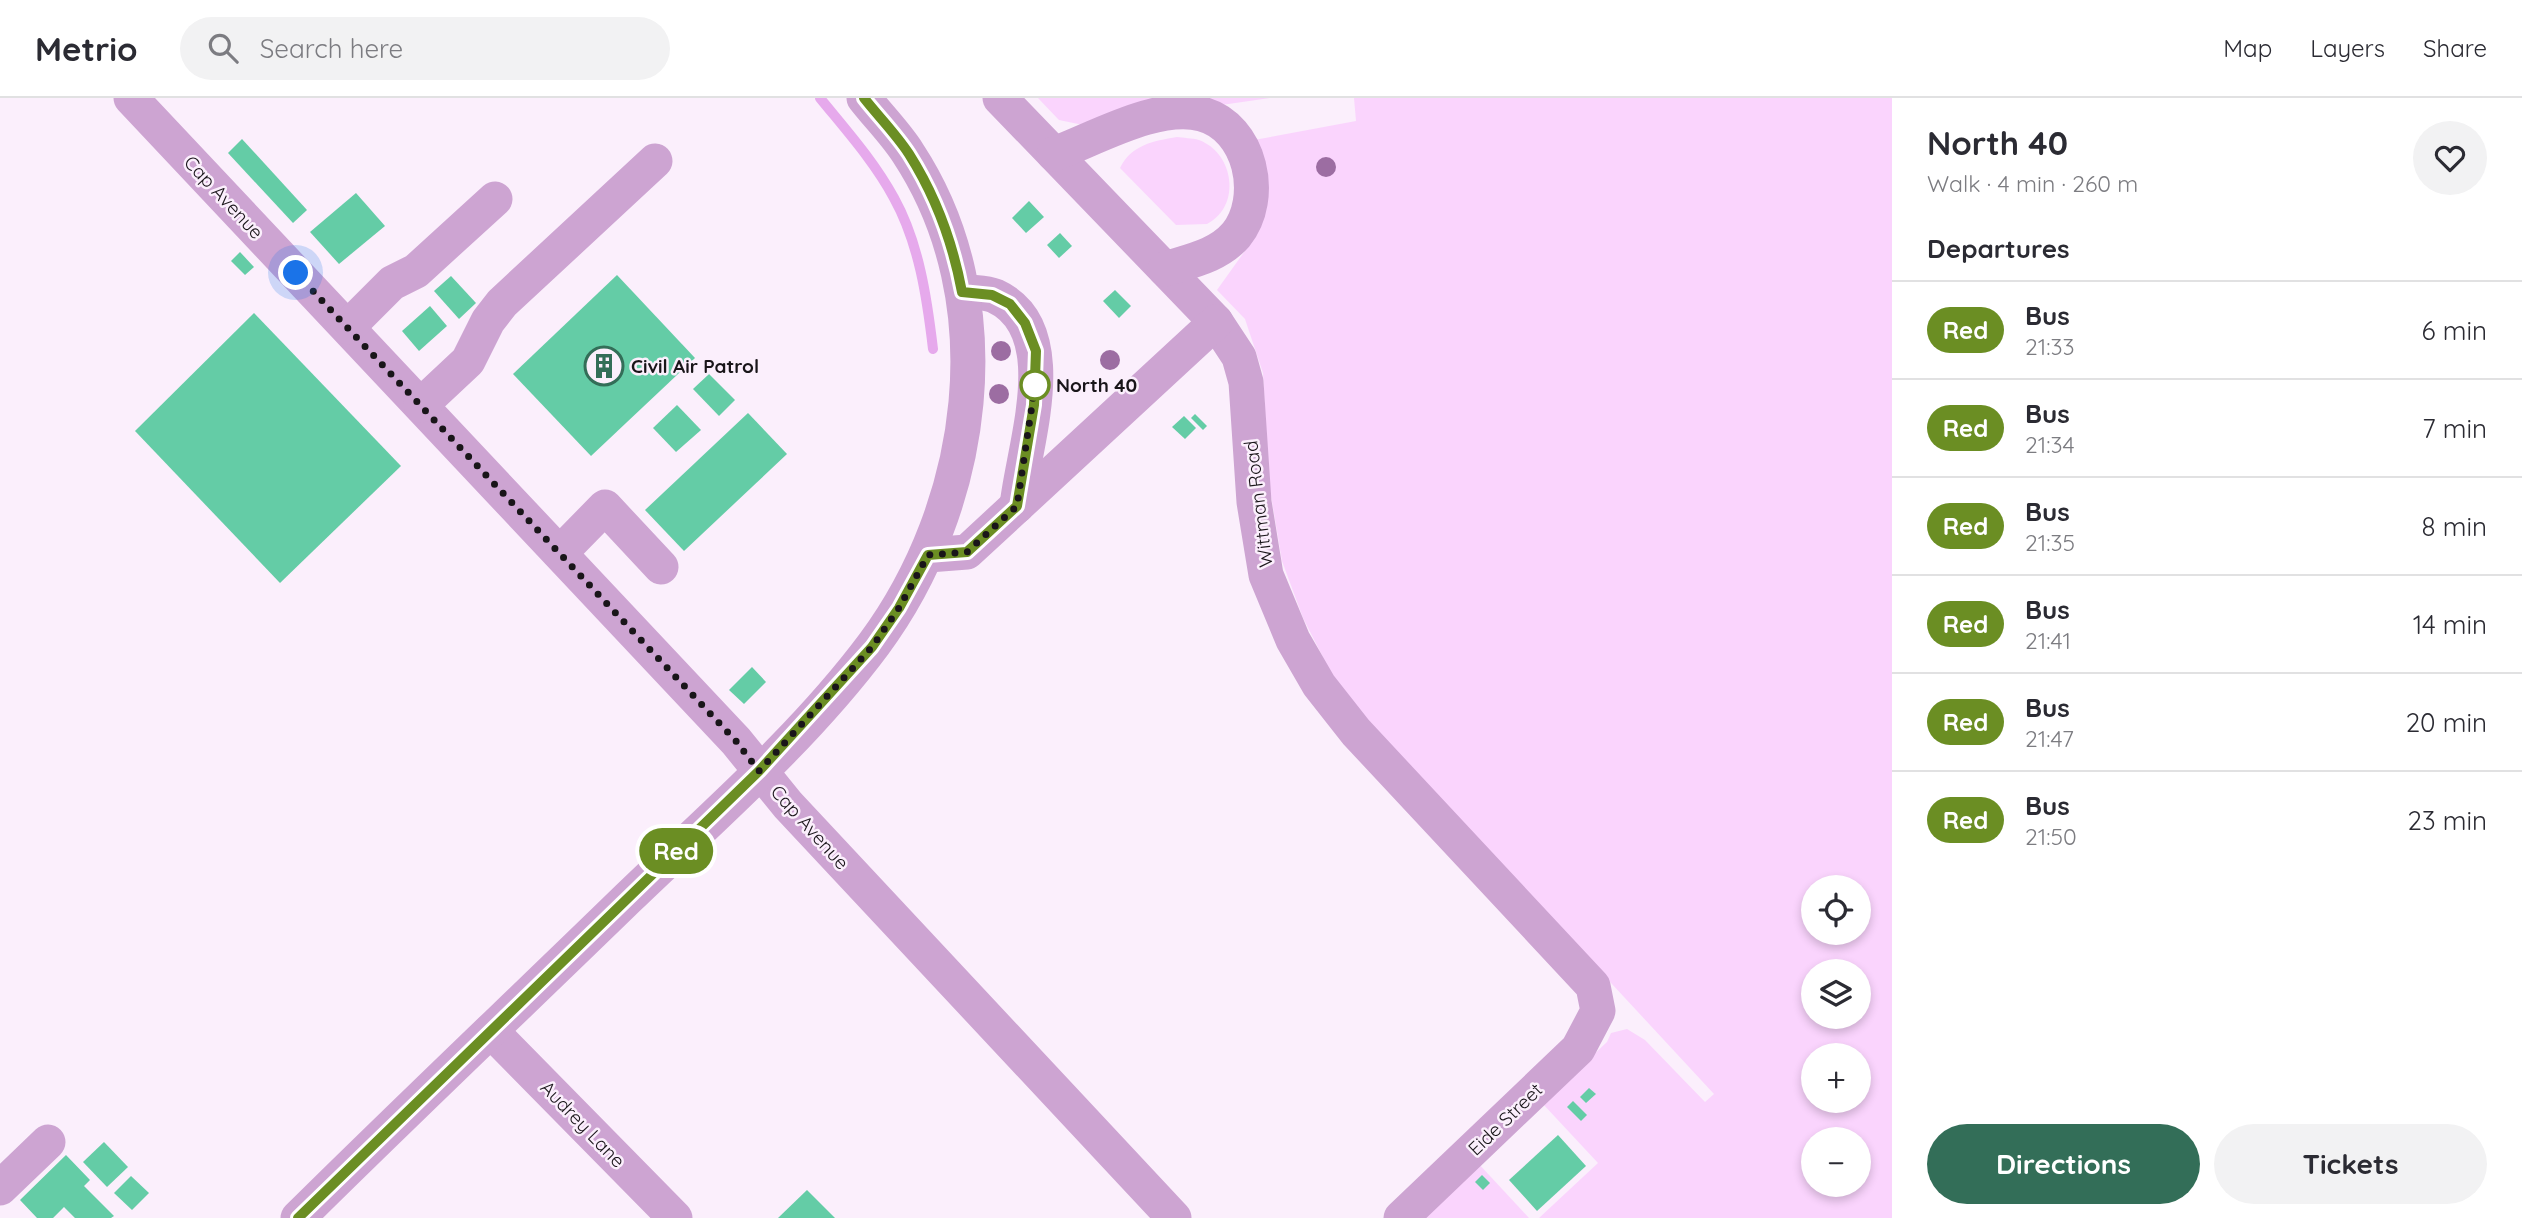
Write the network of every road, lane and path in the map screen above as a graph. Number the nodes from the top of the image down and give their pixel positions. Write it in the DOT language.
graph roads {
  1 [pos="131,98"];
  2 [pos="864,98"];
  3 [pos="1000,98"];
  4 [pos="1054,154"];
  5 [pos="654,161"];
  6 [pos="495,199"];
  7 [pos="1165,269"];
  8 [pos="962,292"];
  9 [pos="1216,322"];
  10 [pos="348,327"];
  11 [pos="421,405"];
  12 [pos="1017,506"];
  13 [pos="560,553"];
  14 [pos="928,555"];
  15 [pos="661,567"];
  16 [pos="759,771"];
  17 [pos="1598,1011"];
  18 [pos="491,1031"];
  19 [pos="48,1142"];
  20 [pos="0,1188"];
  21 [pos="298,1218"];
  22 [pos="675,1218"];
  23 [pos="1174,1218"];
  24 [pos="1401,1218"];
  1 -- 10 [label="lane, Cap Avenue"];
  2 -- 8 [label="lane"];
  3 -- 4 [label="lane, Wittman Road"];
  4 -- 7 [label="lane, Wittman Road"];
  4 -- 7 [label="lane"];
  5 -- 11 [label="lane"];
  6 -- 10 [label="lane"];
  7 -- 9 [label="lane, Wittman Road"];
  8 -- 12 [label="lane"];
  8 -- 14 [label="lane"];
  9 -- 12 [label="lane"];
  9 -- 17 [label="lane, Wittman Road"];
  10 -- 11 [label="lane, Cap Avenue"];
  11 -- 13 [label="lane, Cap Avenue"];
  12 -- 14 [label="lane"];
  13 -- 15 [label="lane"];
  13 -- 16 [label="lane, Cap Avenue"];
  14 -- 16 [label="lane"];
  16 -- 18 [label="lane"];
  16 -- 23 [label="lane, Cap Avenue"];
  17 -- 24 [label="lane, Eide Street"];
  18 -- 21 [label="lane"];
  18 -- 22 [label="lane, Audrey Lane"];
  19 -- 20 [label="lane"];
}
